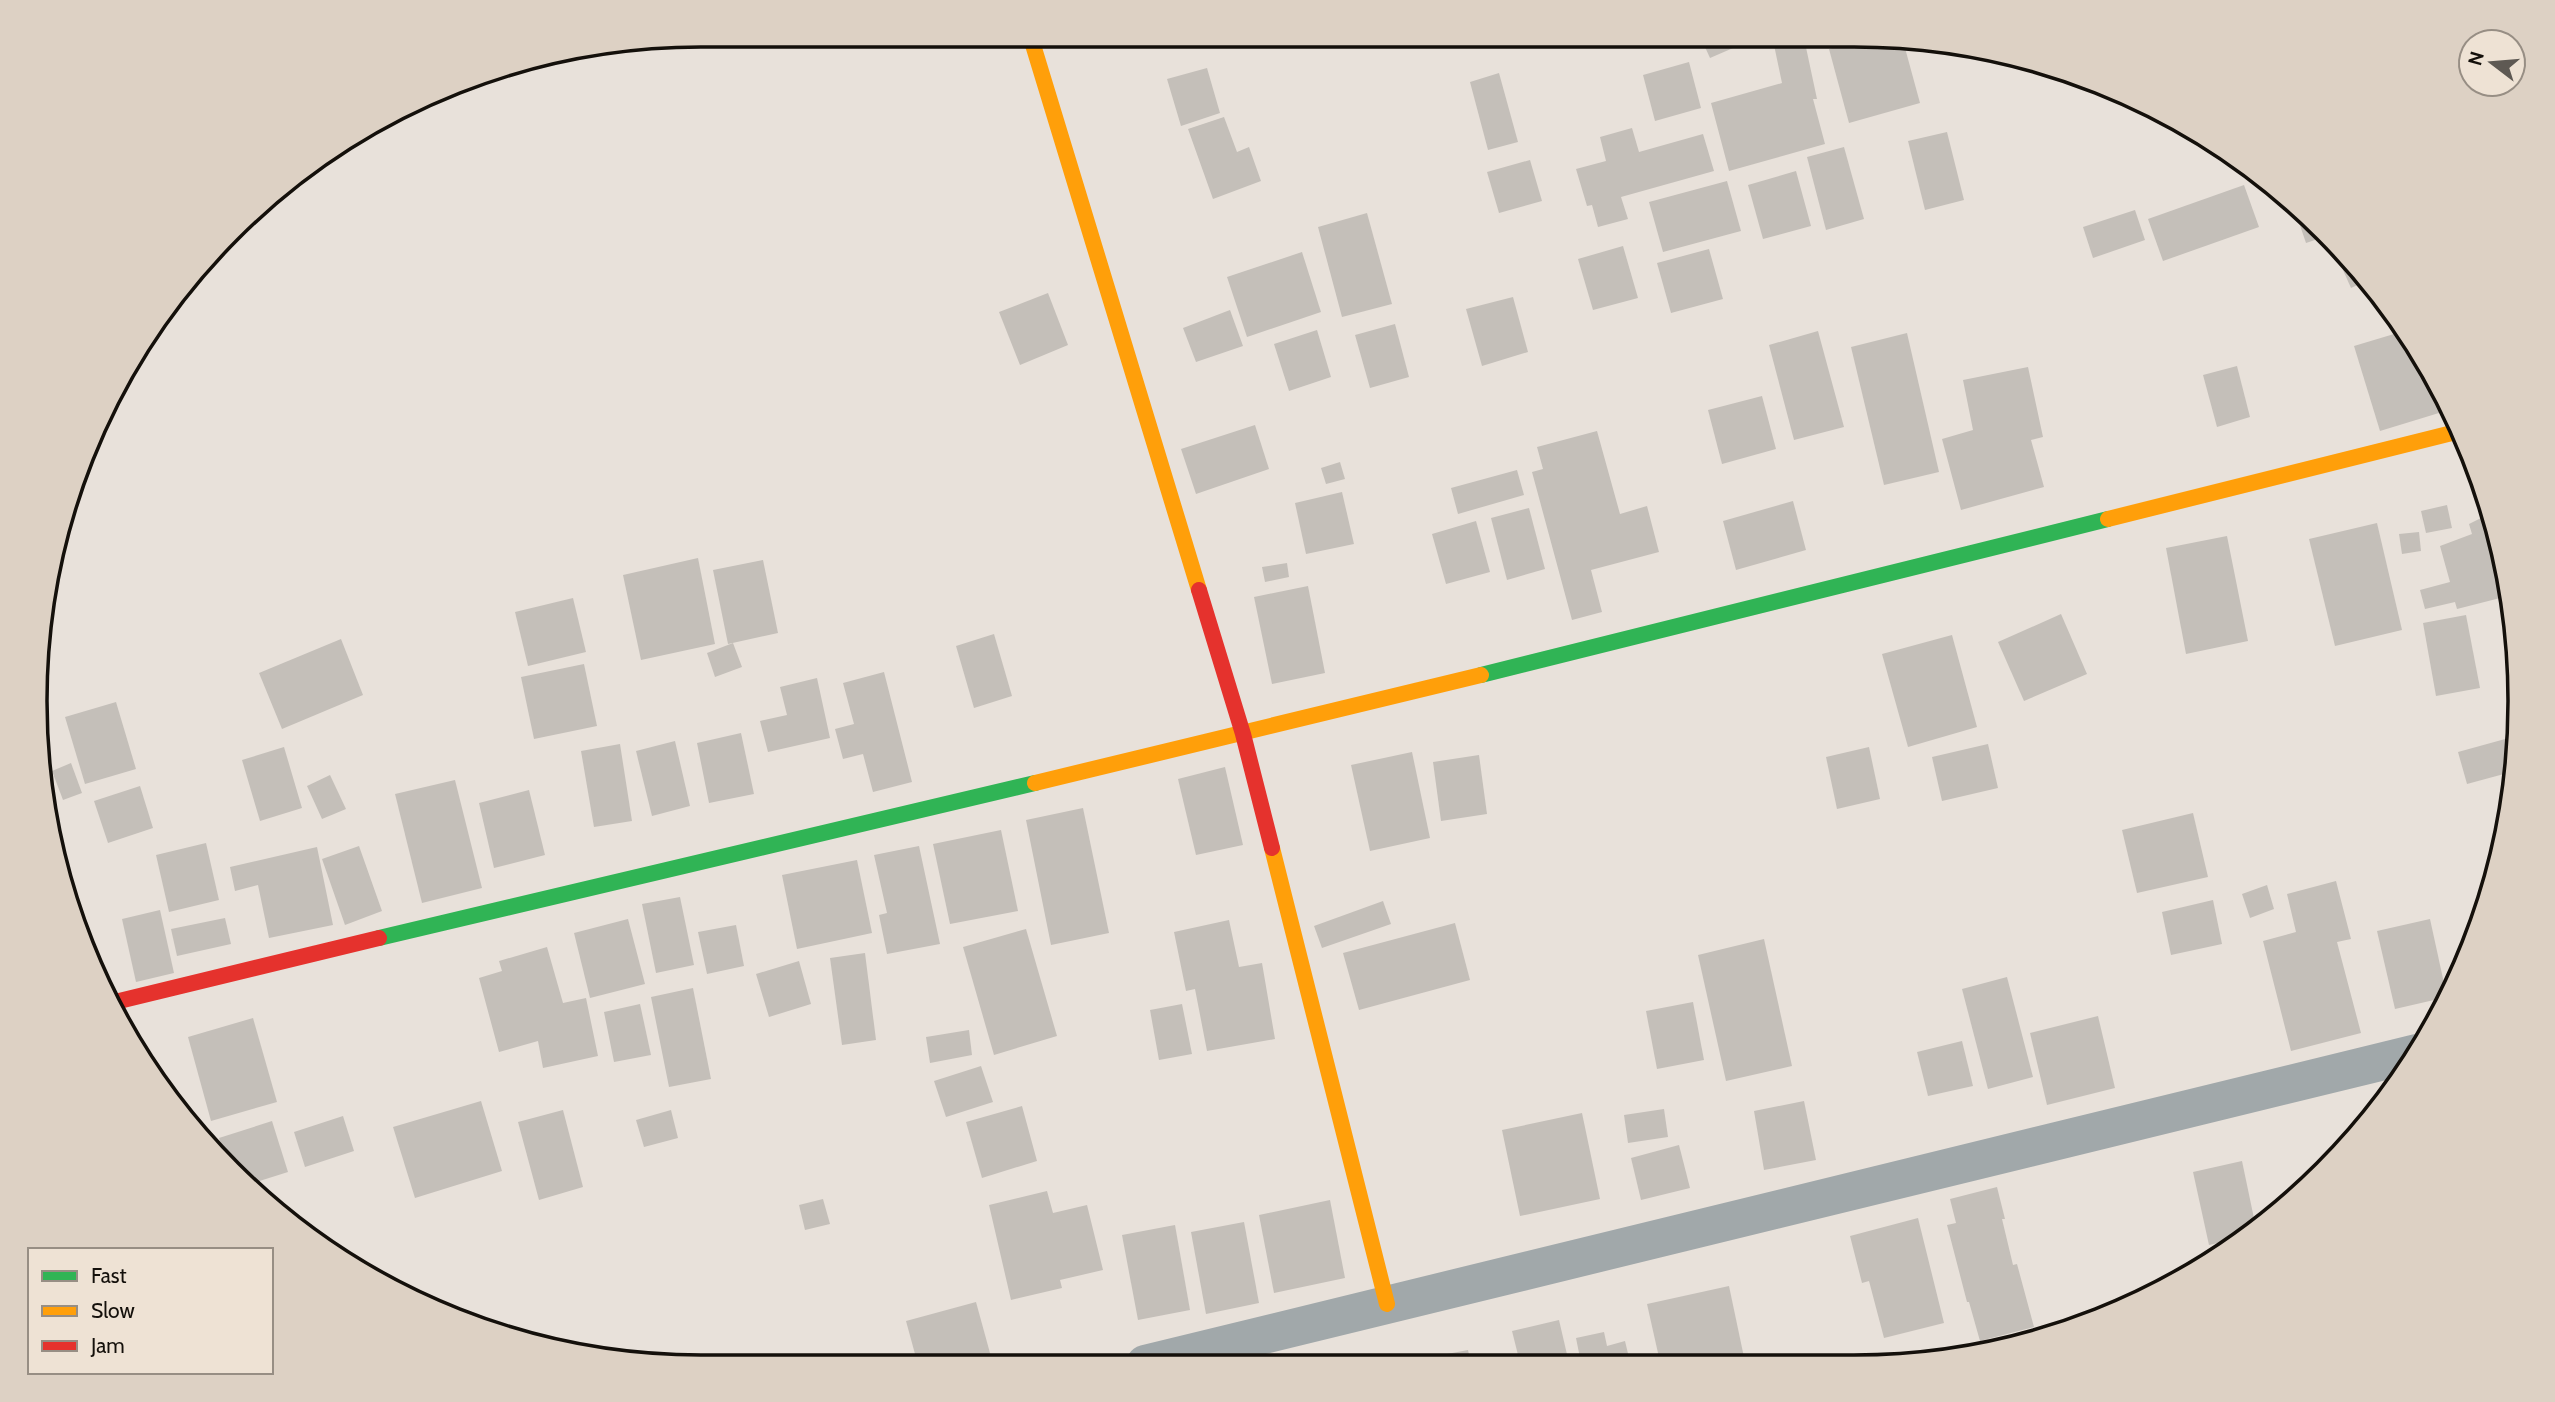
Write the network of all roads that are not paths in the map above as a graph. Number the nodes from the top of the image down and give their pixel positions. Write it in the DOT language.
graph roads {
  1 [pos="1034,47"];
  2 [pos="2450,434"];
  3 [pos="1243,734"];
  4 [pos="120,1000"];
  5 [pos="2403,1055"];
  6 [pos="1387,1304"];
  7 [pos="1181,1355"];
  1 -- 3 [label="street"];
  2 -- 3 [label="street"];
  3 -- 4 [label="street"];
  3 -- 6 [label="street"];
  5 -- 6 [label="street"];
  6 -- 7 [label="street"];
}
